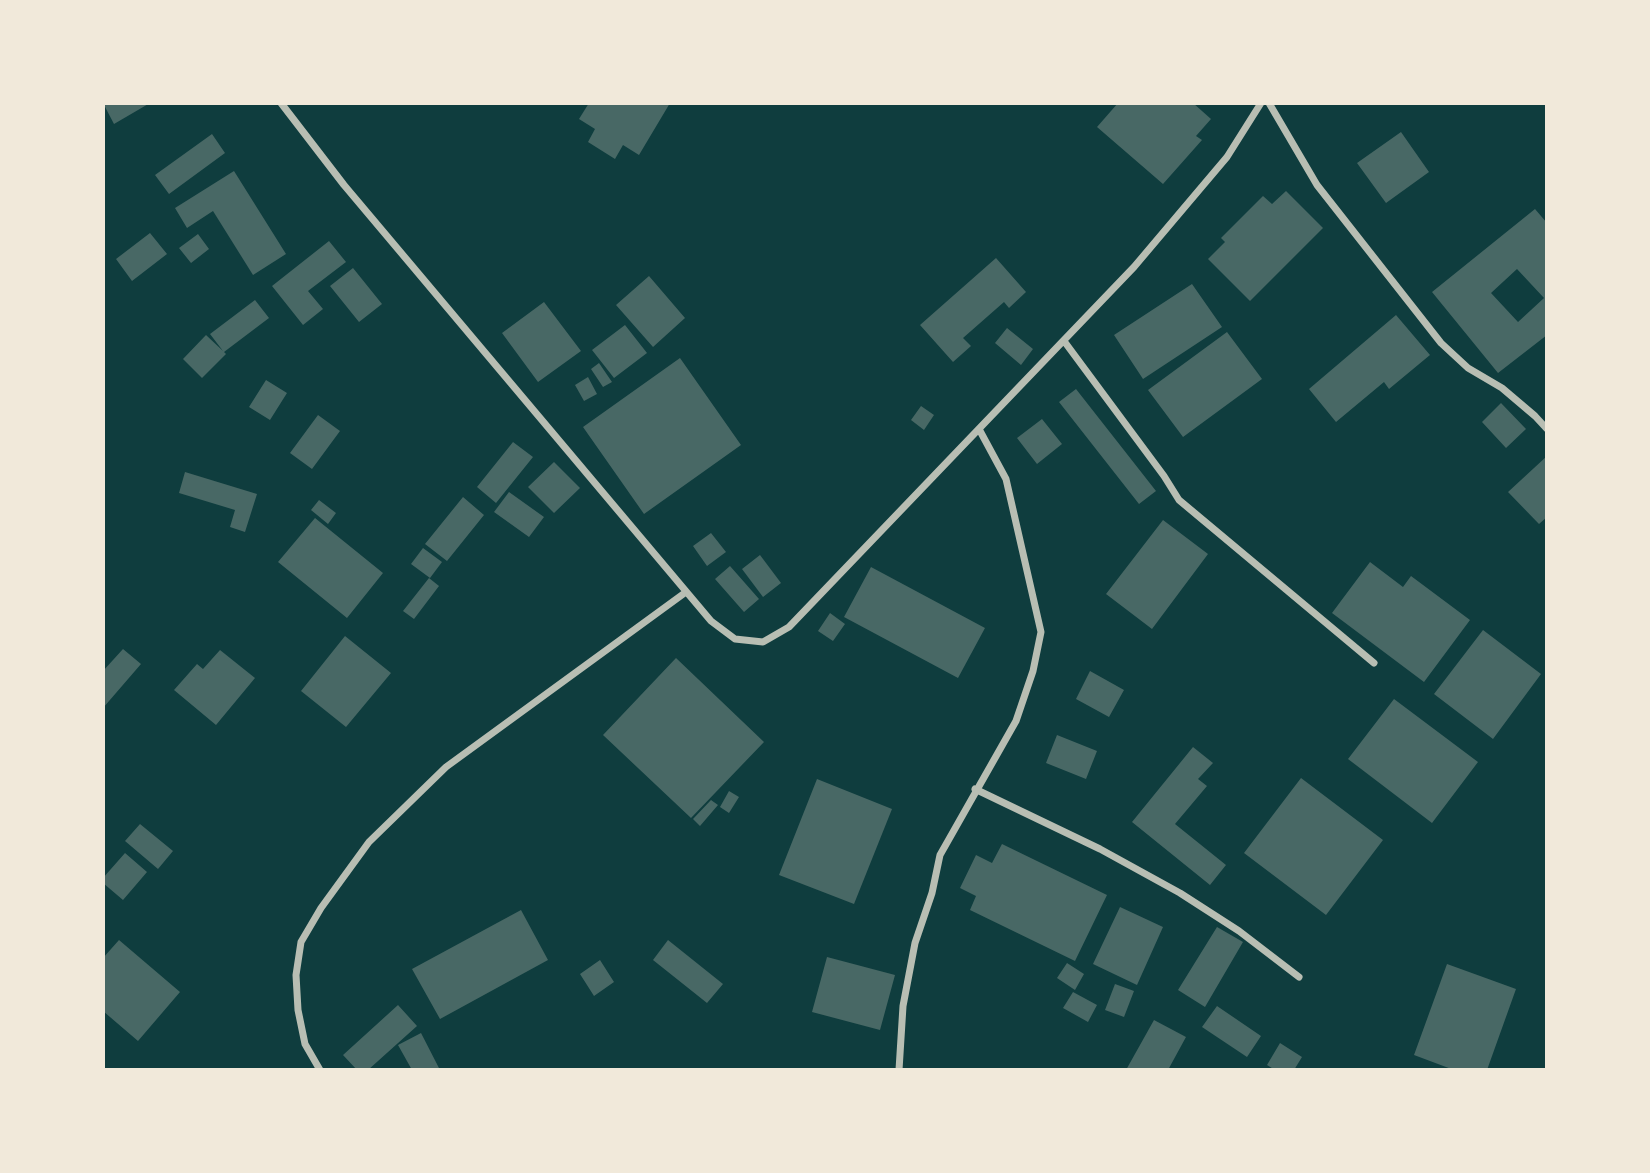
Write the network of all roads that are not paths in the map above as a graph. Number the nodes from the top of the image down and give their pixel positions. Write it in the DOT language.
graph roads {
  1 [pos="281,103"];
  2 [pos="1261,103"];
  3 [pos="1269,103"];
  4 [pos="1064,341"];
  5 [pos="979,429"];
  6 [pos="1547,429"];
  7 [pos="686,592"];
  8 [pos="1374,663"];
  9 [pos="975,789"];
  10 [pos="1299,976"];
  11 [pos="320,1070"];
  12 [pos="899,1070"];
  1 -- 7 [label="street"];
  2 -- 4 [label="street"];
  3 -- 6 [label="street"];
  4 -- 5 [label="street"];
  4 -- 8 [label="street"];
  5 -- 7 [label="street"];
  5 -- 9 [label="street"];
  7 -- 11 [label="street"];
  9 -- 10 [label="street"];
  9 -- 12 [label="street"];
}
